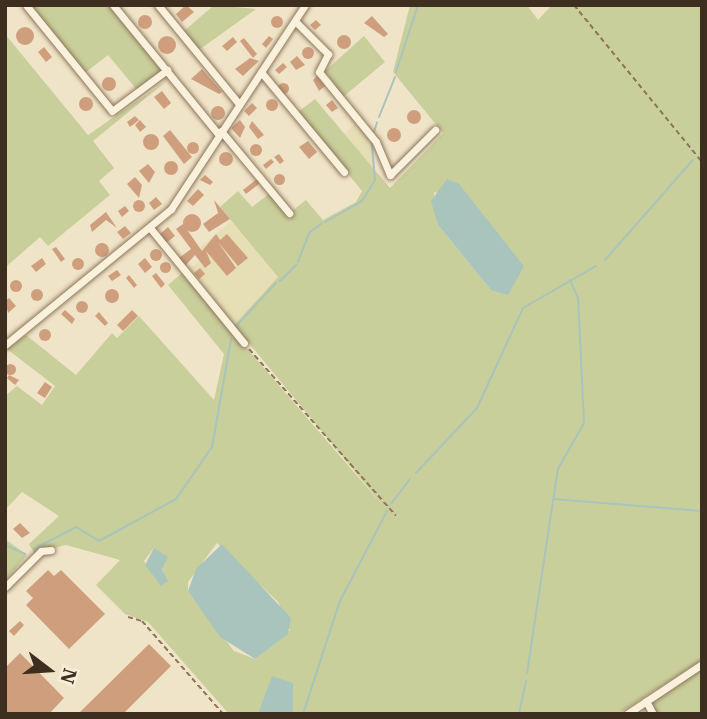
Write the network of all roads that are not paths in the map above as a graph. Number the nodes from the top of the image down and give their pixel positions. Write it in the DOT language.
graph roads {
  1 [pos="26,5"];
  2 [pos="113,5"];
  3 [pos="158,5"];
  4 [pos="305,5"];
  5 [pos="295,21"];
  6 [pos="167,71"];
  7 [pos="261,72"];
  8 [pos="239,104"];
  9 [pos="435,130"];
  10 [pos="220,133"];
  11 [pos="344,172"];
  12 [pos="289,213"];
  13 [pos="151,229"];
  14 [pos="244,343"];
  15 [pos="5,345"];
  16 [pos="51,550"];
  17 [pos="5,587"];
  18 [pos="702,664"];
  19 [pos="646,701"];
  20 [pos="627,714"];
  21 [pos="653,714"];
  1 -- 6 [label="street"];
  2 -- 6 [label="street"];
  3 -- 8 [label="street"];
  4 -- 5 [label="street"];
  5 -- 7 [label="street"];
  5 -- 9 [label="street"];
  6 -- 10 [label="street"];
  7 -- 8 [label="street"];
  7 -- 11 [label="street"];
  8 -- 10 [label="street"];
  10 -- 12 [label="street"];
  10 -- 13 [label="street"];
  13 -- 14 [label="street"];
  13 -- 15 [label="street"];
  16 -- 17 [label="street"];
  18 -- 19 [label="street"];
  19 -- 20 [label="street"];
  19 -- 21 [label="street"];
}
